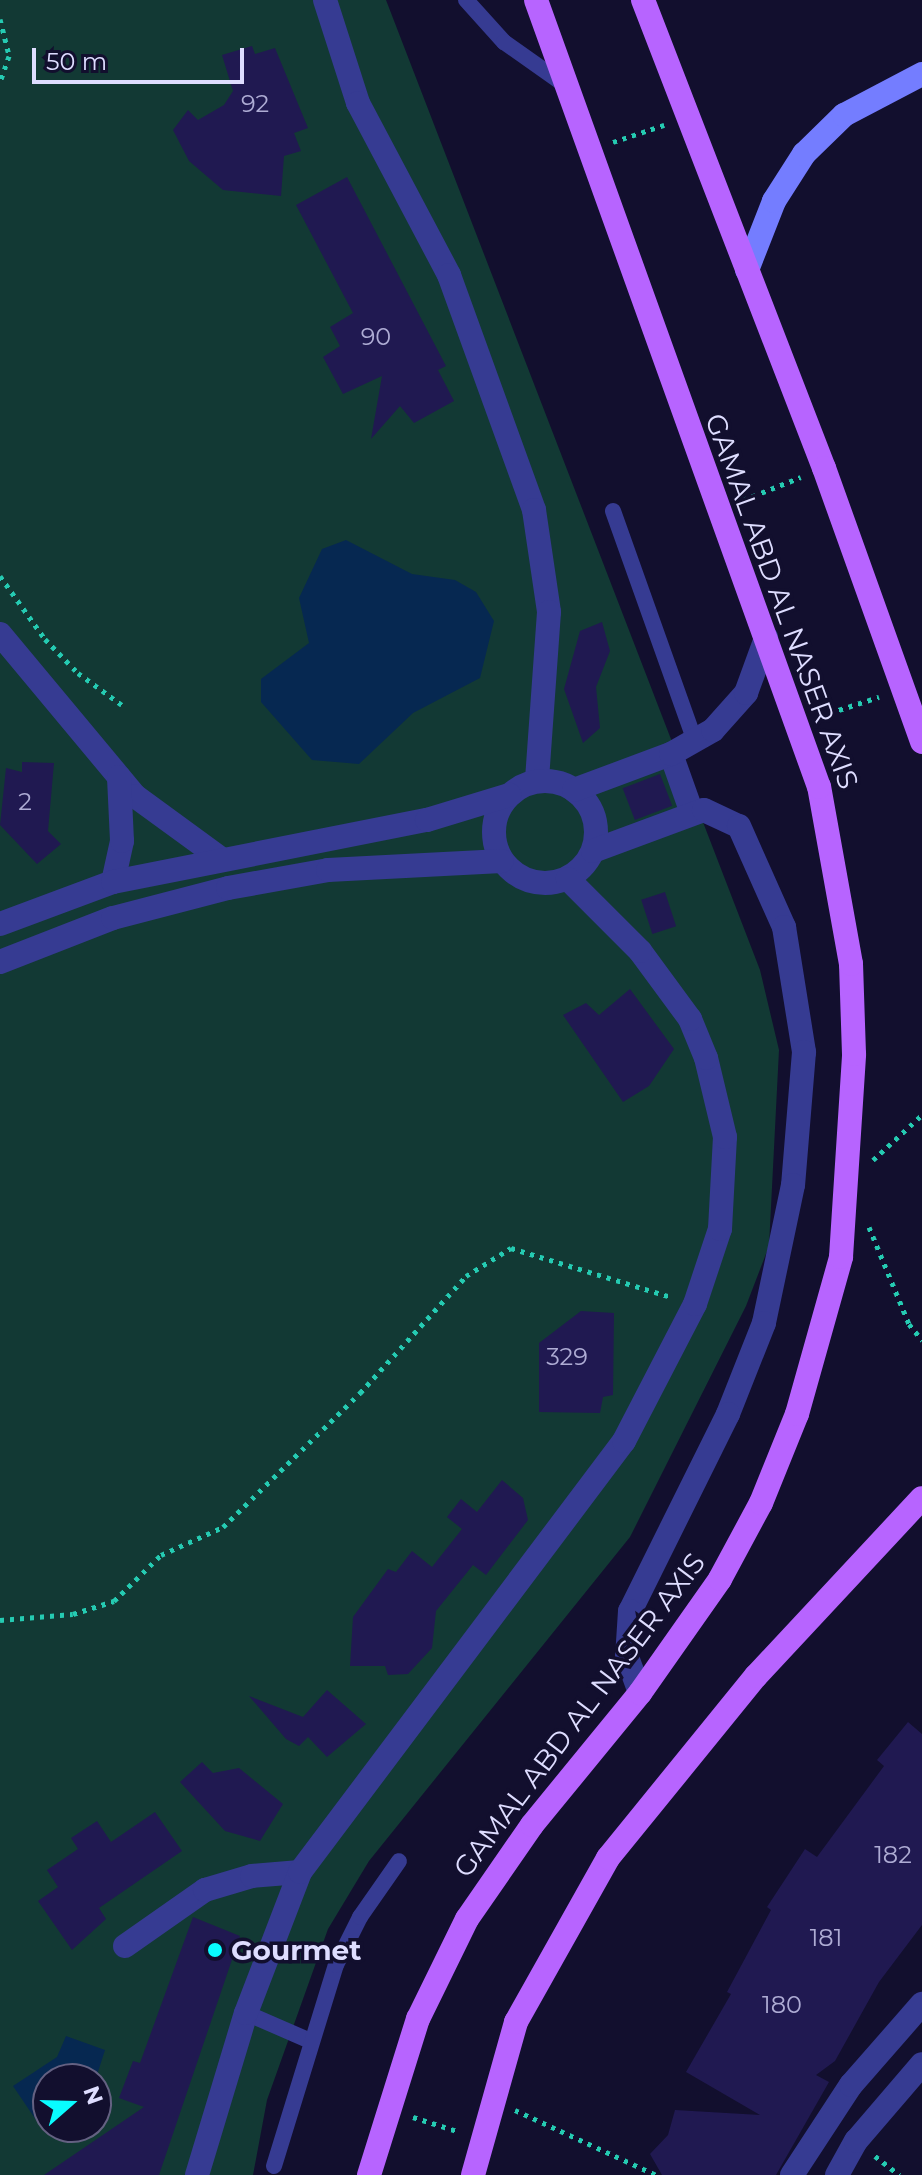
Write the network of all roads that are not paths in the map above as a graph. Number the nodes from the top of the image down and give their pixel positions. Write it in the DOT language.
graph roads {
  1 [pos="325,0"];
  2 [pos="466,0"];
  3 [pos="536,0"];
  4 [pos="643,0"];
  5 [pos="922,74"];
  6 [pos="565,85"];
  7 [pos="747,270"];
  8 [pos="613,511"];
  9 [pos="0,634"];
  10 [pos="766,638"];
  11 [pos="695,741"];
  12 [pos="922,742"];
  13 [pos="671,754"];
  14 [pos="119,777"];
  15 [pos="537,781"];
  16 [pos="574,790"];
  17 [pos="509,795"];
  18 [pos="692,813"];
  19 [pos="593,851"];
  20 [pos="220,858"];
  21 [pos="502,861"];
  22 [pos="568,879"];
  23 [pos="113,882"];
  24 [pos="0,924"];
  25 [pos="0,962"];
  26 [pos="922,1498"];
  27 [pos="912,1519"];
  28 [pos="640,1693"];
  29 [pos="399,1861"];
  30 [pos="300,1872"];
  31 [pos="125,1946"];
  32 [pos="922,1992"];
  33 [pos="916,2010"];
  34 [pos="246,2013"];
  35 [pos="308,2040"];
  36 [pos="922,2064"];
  37 [pos="274,2166"];
  38 [pos="197,2175"];
  39 [pos="369,2175"];
  40 [pos="473,2175"];
  41 [pos="792,2175"];
  42 [pos="837,2175"];
  1 -- 15 [label="street"];
  2 -- 6 [label="lane"];
  3 -- 6 [label="main road, GAMAL ABD AL NASER AXIS"];
  4 -- 7 [label="main road"];
  5 -- 7 [label="main road"];
  6 -- 10 [label="main road, GAMAL ABD AL NASER AXIS"];
  7 -- 12 [label="main road"];
  8 -- 11 [label="lane"];
  9 -- 14 [label="street"];
  10 -- 11 [label="street"];
  10 -- 28 [label="main road, GAMAL ABD AL NASER AXIS"];
  11 -- 13 [label="street"];
  13 -- 16 [label="street"];
  13 -- 18 [label="street"];
  14 -- 20 [label="street"];
  14 -- 23 [label="street"];
  15 -- 16 [label="street"];
  15 -- 17 [label="street"];
  16 -- 19 [label="street"];
  17 -- 20 [label="street"];
  17 -- 21 [label="street"];
  18 -- 19 [label="street"];
  18 -- 28 [label="street"];
  19 -- 22 [label="street"];
  20 -- 23 [label="street"];
  21 -- 22 [label="street"];
  21 -- 25 [label="street"];
  22 -- 30 [label="street"];
  23 -- 24 [label="street"];
  26 -- 27 [label="main road"];
  27 -- 40 [label="main road"];
  28 -- 39 [label="main road, GAMAL ABD AL NASER AXIS"];
  29 -- 35 [label="lane"];
  30 -- 31 [label="street"];
  30 -- 34 [label="street"];
  32 -- 33 [label="street"];
  33 -- 41 [label="street"];
  34 -- 35 [label="lane"];
  34 -- 38 [label="street"];
  35 -- 37 [label="lane"];
  36 -- 42 [label="street"];
}
